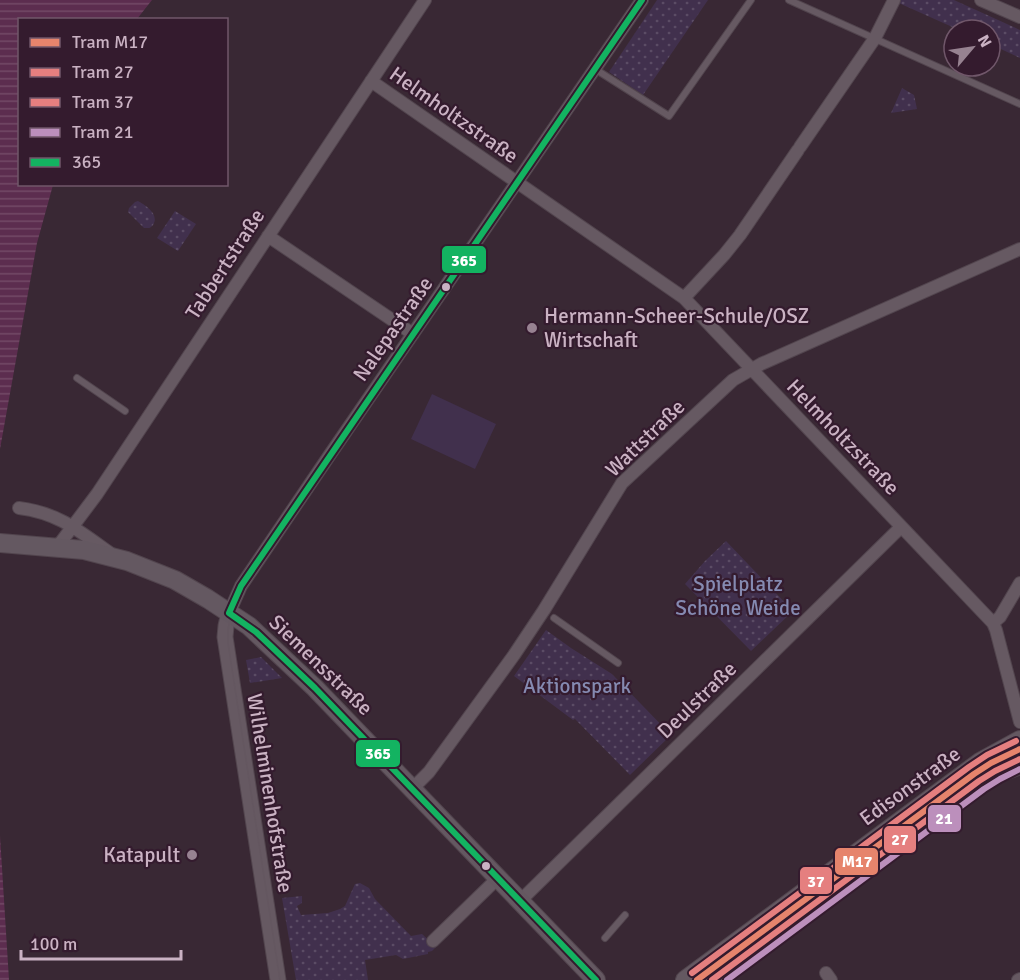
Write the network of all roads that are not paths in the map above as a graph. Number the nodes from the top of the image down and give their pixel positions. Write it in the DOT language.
graph roads {
  1 [pos="424,0"];
  2 [pos="642,0"];
  3 [pos="751,0"];
  4 [pos="789,0"];
  5 [pos="894,0"];
  6 [pos="981,0"];
  7 [pos="1020,17"];
  8 [pos="875,38"];
  9 [pos="595,69"];
  10 [pos="371,81"];
  11 [pos="1020,104"];
  12 [pos="517,182"];
  13 [pos="267,236"];
  14 [pos="1020,249"];
  15 [pos="684,298"];
  16 [pos="414,334"];
  17 [pos="751,369"];
  18 [pos="76,378"];
  19 [pos="125,411"];
  20 [pos="20,508"];
  21 [pos="901,526"];
  22 [pos="73,527"];
  23 [pos="0,543"];
  24 [pos="55,547"];
  25 [pos="116,557"];
  26 [pos="1020,583"];
  27 [pos="229,613"];
  28 [pos="554,618"];
  29 [pos="993,623"];
  30 [pos="618,663"];
  31 [pos="1020,722"];
  32 [pos="1020,740"];
  33 [pos="1020,765"];
  34 [pos="412,789"];
  35 [pos="498,878"];
  36 [pos="520,901"];
  37 [pos="625,915"];
  38 [pos="605,938"];
  39 [pos="433,942"];
  40 [pos="595,978"];
  41 [pos="278,980"];
  42 [pos="685,980"];
  43 [pos="713,980"];
  1 -- 10 [label="street, Tabbertstraße"];
  2 -- 9 [label="street, Nalepastraße"];
  3 -- 9 [label="lane"];
  4 -- 8 [label="lane"];
  5 -- 8 [label="street"];
  6 -- 7 [label="street"];
  8 -- 11 [label="lane"];
  8 -- 15 [label="street"];
  9 -- 12 [label="street, Nalepastraße"];
  10 -- 12 [label="street, Helmholtzstraße"];
  10 -- 13 [label="street, Tabbertstraße"];
  12 -- 15 [label="street, Helmholtzstraße"];
  12 -- 16 [label="street, Nalepastraße"];
  13 -- 16 [label="street"];
  13 -- 22 [label="street, Tabbertstraße"];
  14 -- 17 [label="street, Wattstraße"];
  15 -- 17 [label="street, Helmholtzstraße"];
  16 -- 27 [label="street, Nalepastraße"];
  17 -- 21 [label="street, Helmholtzstraße"];
  17 -- 34 [label="street, Wattstraße"];
  18 -- 19 [label="lane"];
  20 -- 22 [label="street, Siemensstraße"];
  21 -- 29 [label="street, Helmholtzstraße"];
  21 -- 36 [label="street, Deulstraße"];
  22 -- 24 [label="street, Tabbertstraße"];
  22 -- 25 [label="street, Siemensstraße"];
  23 -- 24 [label="main road, Siemensstraße"];
  24 -- 25 [label="main road, Siemensstraße"];
  25 -- 27 [label="main road, Siemensstraße"];
  26 -- 29 [label="street"];
  27 -- 34 [label="main road, Siemensstraße"];
  27 -- 41 [label="street, Wilhelminenhofstraße"];
  28 -- 30 [label="lane"];
  29 -- 31 [label="street, Helmholtzstraße"];
  32 -- 42 [label="main road, Edisonstraße"];
  33 -- 43 [label="main road, Edisonstraße"];
  34 -- 35 [label="main road, Siemensstraße"];
  35 -- 36 [label="main road, Siemensstraße"];
  35 -- 39 [label="street"];
  36 -- 40 [label="main road, Siemensstraße"];
  37 -- 38 [label="lane"];
}
